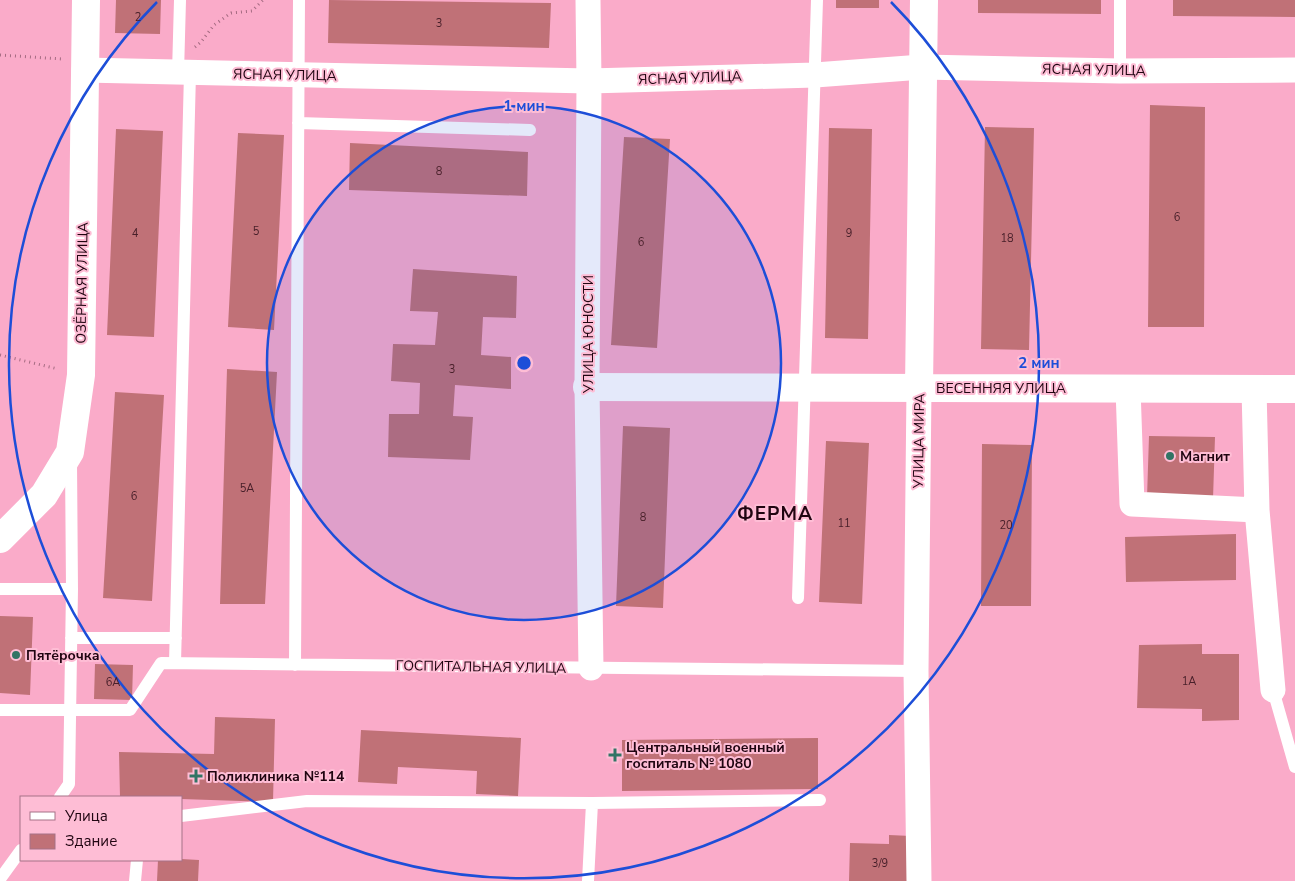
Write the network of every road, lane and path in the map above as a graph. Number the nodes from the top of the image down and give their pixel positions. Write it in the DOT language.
graph roads {
  1 [pos="86,0"];
  2 [pos="180,0"];
  3 [pos="263,0"];
  4 [pos="299,0"];
  5 [pos="588,0"];
  6 [pos="817,0"];
  7 [pos="924,0"];
  8 [pos="1120,0"];
  9 [pos="0,55"];
  10 [pos="77,65"];
  11 [pos="922,67"];
  12 [pos="182,68"];
  13 [pos="1295,70"];
  14 [pos="1120,71"];
  15 [pos="299,75"];
  16 [pos="815,75"];
  17 [pos="589,81"];
  18 [pos="298,122"];
  19 [pos="530,130"];
  20 [pos="0,355"];
  21 [pos="80,374"];
  22 [pos="587,387"];
  23 [pos="805,387"];
  24 [pos="919,388"];
  25 [pos="1128,388"];
  26 [pos="1254,389"];
  27 [pos="1295,389"];
  28 [pos="70,452"];
  29 [pos="1257,510"];
  30 [pos="0,539"];
  31 [pos="0,589"];
  32 [pos="72,589"];
  33 [pos="798,598"];
  34 [pos="71,638"];
  35 [pos="176,638"];
  36 [pos="175,663"];
  37 [pos="294,665"];
  38 [pos="591,668"];
  39 [pos="916,671"];
  40 [pos="1273,690"];
  41 [pos="0,710"];
  42 [pos="70,711"];
  43 [pos="1295,767"];
  44 [pos="61,796"];
  45 [pos="820,800"];
  46 [pos="592,803"];
  47 [pos="182,816"];
  48 [pos="20,851"];
  49 [pos="137,861"];
  50 [pos="0,879"];
  51 [pos="136,881"];
  52 [pos="588,881"];
  53 [pos="919,881"];
  1 -- 10 [label="street, ОЗЁРНАЯ УЛИЦА"];
  2 -- 12 [label="lane"];
  3 -- 12 [label="path"];
  4 -- 15 [label="lane"];
  5 -- 17 [label="street, УЛИЦА ЮНОСТИ"];
  6 -- 16 [label="lane"];
  7 -- 11 [label="street, УЛИЦА МИРА"];
  8 -- 14 [label="lane"];
  9 -- 10 [label="path"];
  10 -- 12 [label="street, ЯСНАЯ УЛИЦА"];
  10 -- 21 [label="street, ОЗЁРНАЯ УЛИЦА"];
  11 -- 14 [label="street, ЯСНАЯ УЛИЦА"];
  11 -- 16 [label="street, ЯСНАЯ УЛИЦА"];
  11 -- 24 [label="street, УЛИЦА МИРА"];
  12 -- 15 [label="street, ЯСНАЯ УЛИЦА"];
  12 -- 35 [label="lane"];
  13 -- 14 [label="street, ЯСНАЯ УЛИЦА"];
  15 -- 17 [label="street, ЯСНАЯ УЛИЦА"];
  15 -- 18 [label="lane"];
  16 -- 17 [label="street, ЯСНАЯ УЛИЦА"];
  16 -- 23 [label="lane"];
  17 -- 22 [label="street, УЛИЦА ЮНОСТИ"];
  18 -- 19 [label="lane"];
  18 -- 37 [label="lane"];
  20 -- 21 [label="path"];
  21 -- 28 [label="street, ОЗЁРНАЯ УЛИЦА"];
  22 -- 23 [label="street, ВЕСЕННЯЯ УЛИЦА"];
  22 -- 38 [label="street, УЛИЦА ЮНОСТИ"];
  23 -- 24 [label="street, ВЕСЕННЯЯ УЛИЦА"];
  23 -- 33 [label="lane"];
  24 -- 25 [label="street, ВЕСЕННЯЯ УЛИЦА"];
  24 -- 39 [label="street, УЛИЦА МИРА"];
  25 -- 26 [label="street, ВЕСЕННЯЯ УЛИЦА"];
  25 -- 29 [label="street"];
  26 -- 27 [label="street, ВЕСЕННЯЯ УЛИЦА"];
  26 -- 29 [label="street"];
  28 -- 30 [label="street, ОЗЁРНАЯ УЛИЦА"];
  28 -- 32 [label="lane"];
  29 -- 40 [label="street"];
  31 -- 32 [label="lane"];
  32 -- 34 [label="lane"];
  34 -- 35 [label="lane"];
  34 -- 42 [label="lane"];
  35 -- 36 [label="lane"];
  36 -- 37 [label="lane, ГОСПИТАЛЬНАЯ УЛИЦА"];
  36 -- 42 [label="lane, ГОСПИТАЛЬНАЯ УЛИЦА"];
  37 -- 38 [label="lane, ГОСПИТАЛЬНАЯ УЛИЦА"];
  38 -- 39 [label="lane, ГОСПИТАЛЬНАЯ УЛИЦА"];
  39 -- 53 [label="street, УЛИЦА МИРА"];
  40 -- 43 [label="lane"];
  41 -- 42 [label="lane"];
  42 -- 44 [label="lane"];
  45 -- 46 [label="lane"];
  46 -- 47 [label="lane"];
  46 -- 52 [label="lane"];
  48 -- 50 [label="lane"];
  49 -- 51 [label="lane"];
}
